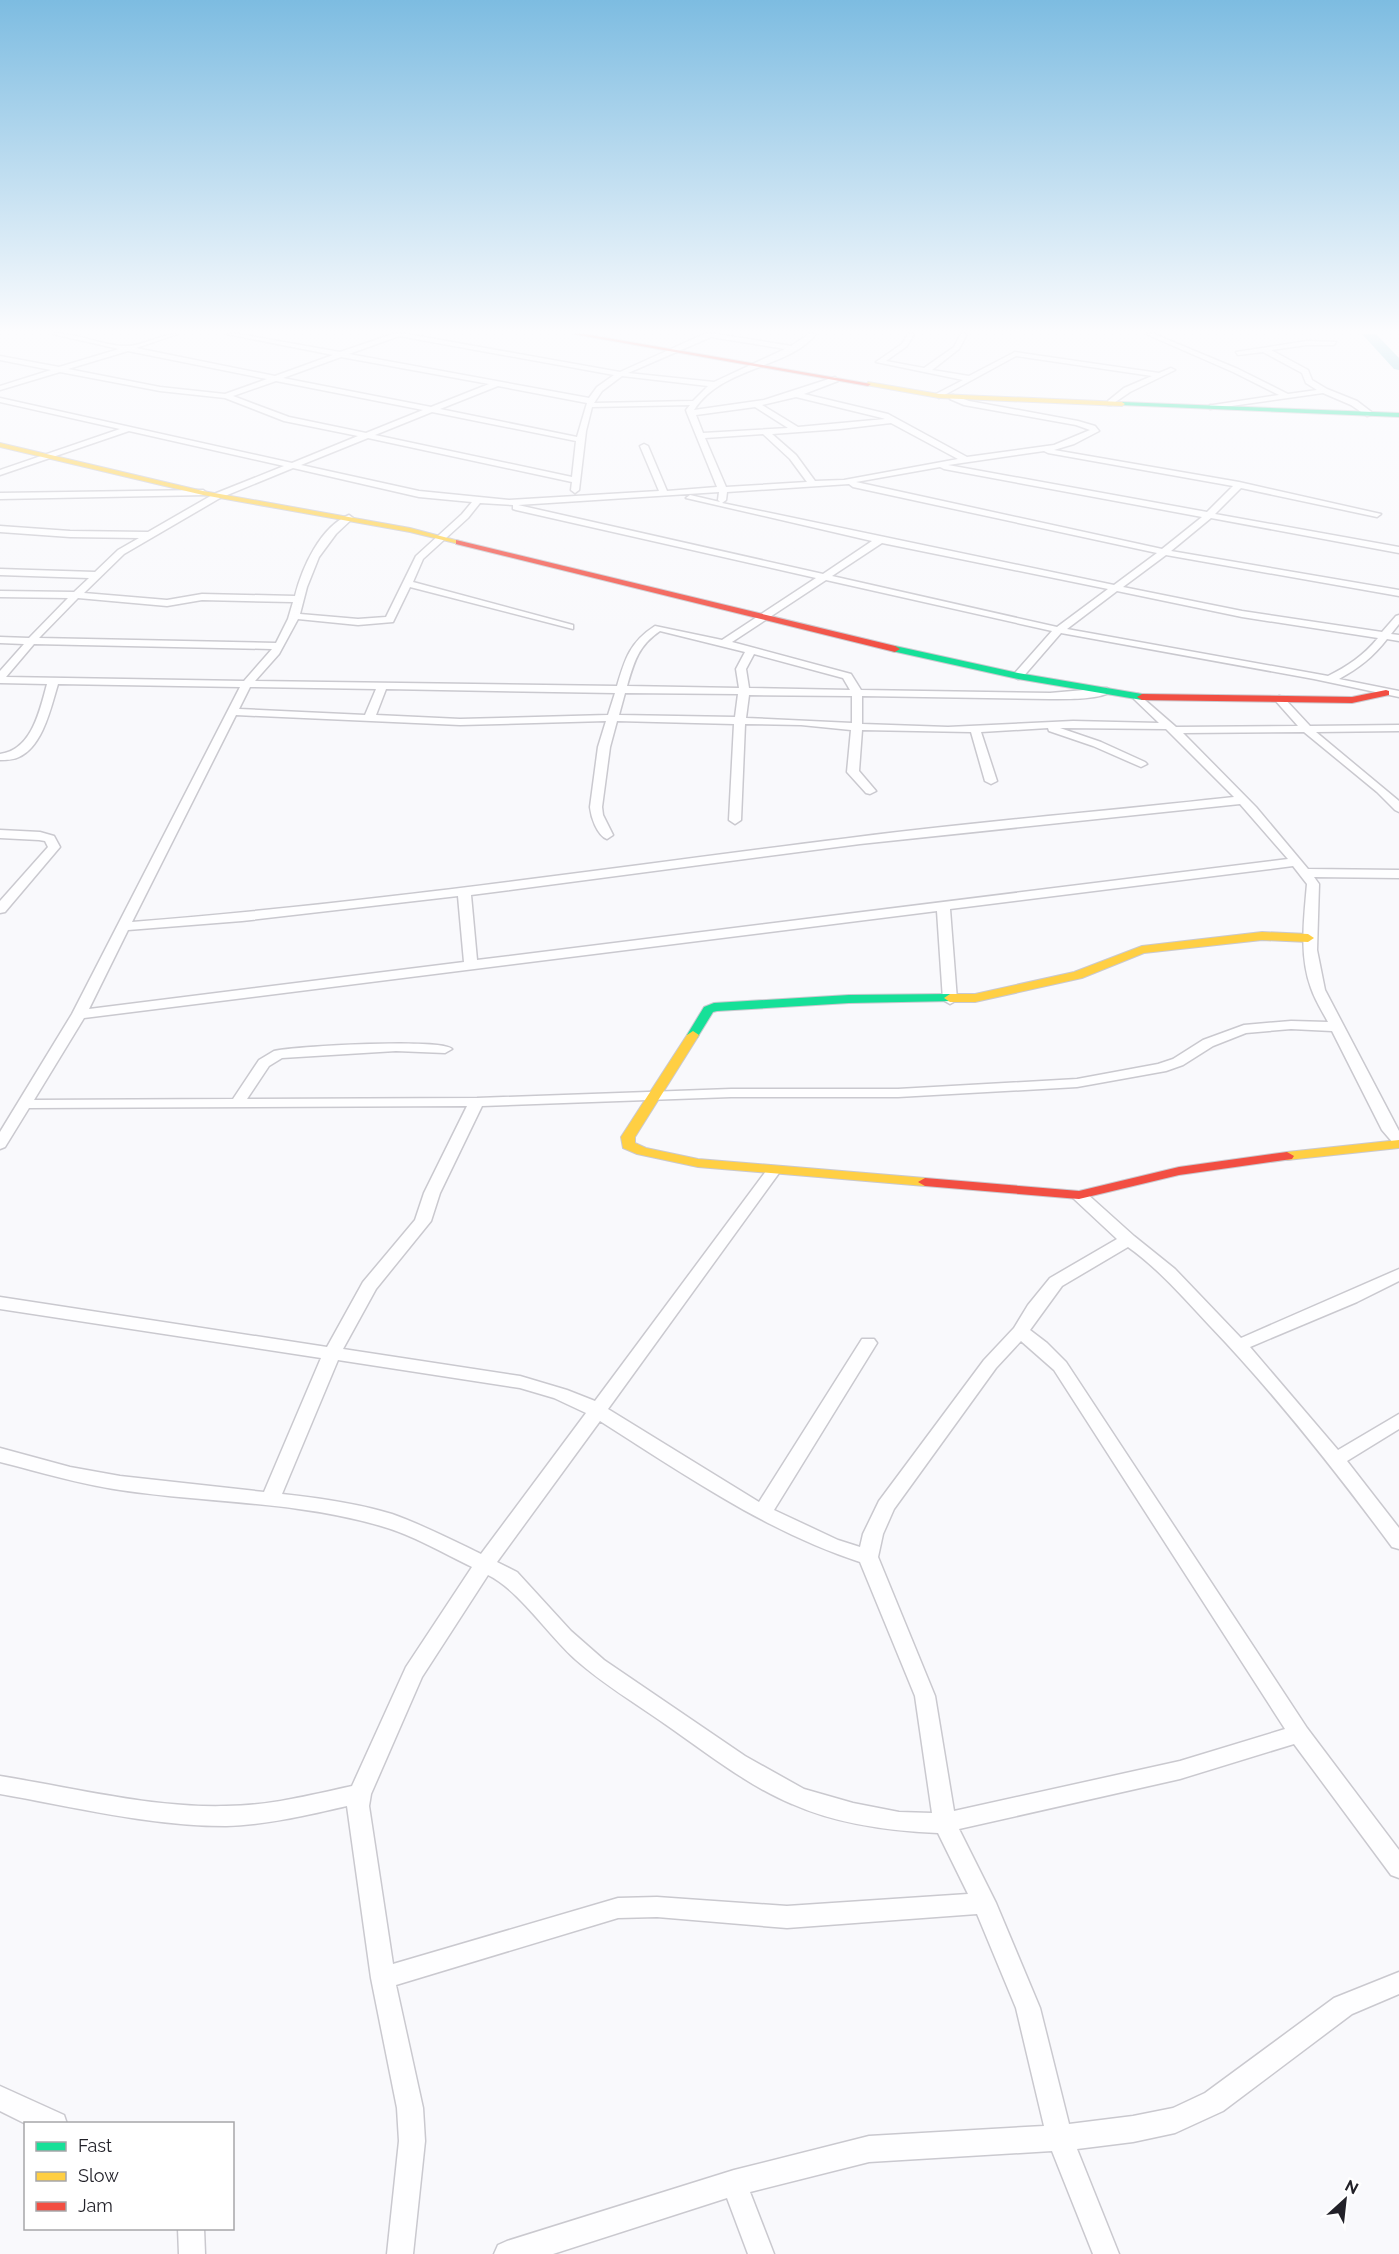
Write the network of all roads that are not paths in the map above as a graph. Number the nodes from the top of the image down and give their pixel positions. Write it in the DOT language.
graph roads {
  1 [pos="97,439"];
  2 [pos="173,439"];
  3 [pos="361,439"];
  4 [pos="384,439"];
  5 [pos="577,439"];
  6 [pos="702,439"];
  7 [pos="773,439"];
  8 [pos="929,439"];
  9 [pos="1077,439"];
  10 [pos="581,440"];
  11 [pos="0,445"];
  12 [pos="644,446"];
  13 [pos="1039,449"];
  14 [pos="47,456"];
  15 [pos="966,460"];
  16 [pos="932,465"];
  17 [pos="292,466"];
  18 [pos="0,472"];
  19 [pos="576,480"];
  20 [pos="844,482"];
  21 [pos="814,485"];
  22 [pos="1239,485"];
  23 [pos="723,491"];
  24 [pos="203,493"];
  25 [pos="676,494"];
  26 [pos="665,495"];
  27 [pos="0,496"];
  28 [pos="217,496"];
  29 [pos="574,500"];
  30 [pos="477,501"];
  31 [pos="508,503"];
  32 [pos="722,506"];
  33 [pos="1377,514"];
  34 [pos="1208,516"];
  35 [pos="349,518"];
  36 [pos="0,529"];
  37 [pos="150,535"];
  38 [pos="440,537"];
  39 [pos="880,540"];
  40 [pos="1399,550"];
  41 [pos="1164,552"];
  42 [pos="0,572"];
  43 [pos="95,575"];
  44 [pos="823,576"];
  45 [pos="406,583"];
  46 [pos="1115,588"];
  47 [pos="1399,593"];
  48 [pos="0,594"];
  49 [pos="75,595"];
  50 [pos="299,599"];
  51 [pos="294,616"];
  52 [pos="765,617"];
  53 [pos="1399,618"];
  54 [pos="570,627"];
  55 [pos="1059,630"];
  56 [pos="1383,635"];
  57 [pos="1399,638"];
  58 [pos="0,640"];
  59 [pos="31,640"];
  60 [pos="724,643"];
  61 [pos="278,646"];
  62 [pos="751,651"];
  63 [pos="1018,675"];
  64 [pos="0,678"];
  65 [pos="1330,679"];
  66 [pos="53,682"];
  67 [pos="247,683"];
  68 [pos="382,686"];
  69 [pos="744,690"];
  70 [pos="621,691"];
  71 [pos="1107,691"];
  72 [pos="857,692"];
  73 [pos="1395,694"];
  74 [pos="1138,697"];
  75 [pos="1279,699"];
  76 [pos="233,712"];
  77 [pos="369,718"];
  78 [pos="612,718"];
  79 [pos="739,721"];
  80 [pos="1044,727"];
  81 [pos="857,728"];
  82 [pos="1173,728"];
  83 [pos="1399,728"];
  84 [pos="975,729"];
  85 [pos="1307,729"];
  86 [pos="0,757"];
  87 [pos="1141,764"];
  88 [pos="991,781"];
  89 [pos="870,790"];
  90 [pos="1243,800"];
  91 [pos="1399,808"];
  92 [pos="735,820"];
  93 [pos="0,834"];
  94 [pos="608,835"];
  95 [pos="1300,867"];
  96 [pos="1399,874"];
  97 [pos="464,892"];
  98 [pos="943,905"];
  99 [pos="0,909"];
  100 [pos="125,926"];
  101 [pos="1308,938"];
  102 [pos="471,964"];
  103 [pos="950,1000"];
  104 [pos="79,1014"];
  105 [pos="1338,1027"];
  106 [pos="444,1049"];
  107 [pos="652,1096"];
  108 [pos="477,1102"];
  109 [pos="237,1103"];
  110 [pos="26,1104"];
  111 [pos="1399,1142"];
  112 [pos="0,1144"];
  113 [pos="774,1170"];
  114 [pos="1079,1194"];
  115 [pos="1128,1240"];
  116 [pos="1399,1274"];
  117 [pos="0,1303"];
  118 [pos="1020,1332"];
  119 [pos="868,1343"];
  120 [pos="1240,1345"];
  121 [pos="331,1355"];
  122 [pos="598,1411"];
  123 [pos="1399,1420"];
  124 [pos="0,1455"];
  125 [pos="1337,1459"];
  126 [pos="270,1499"];
  127 [pos="762,1513"];
  128 [pos="1399,1542"];
  129 [pos="868,1557"];
  130 [pos="485,1564"];
  131 [pos="1299,1734"];
  132 [pos="0,1785"];
  133 [pos="360,1794"];
  134 [pos="945,1823"];
  135 [pos="1399,1868"];
  136 [pos="984,1903"];
  137 [pos="383,1978"];
  138 [pos="1399,1983"];
  139 [pos="0,2098"];
  140 [pos="51,2122"];
  141 [pos="1060,2138"];
  142 [pos="734,2183"];
  143 [pos="191,2230"];
  144 [pos="517,2253"];
  145 [pos="192,2254"];
  146 [pos="400,2254"];
  147 [pos="761,2254"];
  148 [pos="1106,2254"];
  1 -- 14 [label="street"];
  2 -- 17 [label="street"];
  3 -- 17 [label="street"];
  4 -- 19 [label="street"];
  5 -- 10 [label="street"];
  6 -- 23 [label="street"];
  7 -- 21 [label="street"];
  8 -- 15 [label="street"];
  9 -- 13 [label="street"];
  10 -- 19 [label="street"];
  11 -- 14 [label="street"];
  12 -- 26 [label="street"];
  13 -- 15 [label="street"];
  13 -- 22 [label="street"];
  14 -- 18 [label="street"];
  14 -- 24 [label="street"];
  15 -- 16 [label="street"];
  16 -- 20 [label="street"];
  16 -- 34 [label="street"];
  17 -- 28 [label="street"];
  17 -- 30 [label="street"];
  19 -- 29 [label="street"];
  20 -- 21 [label="street"];
  20 -- 41 [label="street"];
  21 -- 23 [label="street"];
  22 -- 33 [label="street"];
  22 -- 34 [label="street"];
  23 -- 25 [label="street"];
  23 -- 32 [label="street"];
  24 -- 27 [label="street"];
  24 -- 28 [label="street"];
  25 -- 26 [label="street"];
  25 -- 32 [label="street"];
  26 -- 29 [label="street"];
  28 -- 35 [label="street"];
  28 -- 37 [label="street"];
  29 -- 31 [label="street"];
  30 -- 31 [label="street"];
  30 -- 38 [label="street"];
  31 -- 44 [label="street"];
  32 -- 39 [label="street"];
  34 -- 40 [label="street"];
  34 -- 41 [label="street"];
  35 -- 38 [label="street"];
  35 -- 50 [label="street"];
  36 -- 37 [label="street"];
  37 -- 43 [label="street"];
  38 -- 45 [label="street"];
  38 -- 52 [label="street"];
  39 -- 44 [label="street"];
  39 -- 46 [label="street"];
  41 -- 46 [label="street"];
  41 -- 47 [label="street"];
  42 -- 43 [label="street"];
  43 -- 49 [label="street"];
  44 -- 52 [label="street"];
  44 -- 55 [label="street"];
  45 -- 51 [label="street"];
  45 -- 54 [label="street"];
  46 -- 55 [label="street"];
  46 -- 56 [label="street"];
  48 -- 49 [label="street"];
  49 -- 50 [label="street"];
  49 -- 59 [label="street"];
  50 -- 51 [label="street"];
  51 -- 61 [label="street"];
  52 -- 60 [label="street"];
  52 -- 63 [label="street"];
  53 -- 56 [label="street"];
  55 -- 63 [label="street"];
  55 -- 65 [label="street"];
  56 -- 57 [label="street"];
  56 -- 65 [label="street"];
  58 -- 59 [label="street"];
  59 -- 61 [label="street"];
  59 -- 64 [label="street"];
  60 -- 62 [label="street"];
  60 -- 70 [label="street"];
  61 -- 67 [label="street"];
  62 -- 69 [label="street"];
  62 -- 72 [label="street"];
  63 -- 71 [label="street"];
  64 -- 66 [label="street"];
  65 -- 73 [label="street"];
  66 -- 67 [label="street"];
  66 -- 86 [label="street"];
  67 -- 68 [label="street"];
  67 -- 76 [label="street"];
  68 -- 70 [label="street"];
  68 -- 77 [label="street"];
  69 -- 70 [label="street"];
  69 -- 72 [label="street"];
  69 -- 79 [label="street"];
  70 -- 78 [label="street"];
  71 -- 72 [label="street"];
  71 -- 74 [label="street"];
  72 -- 81 [label="street"];
  73 -- 75 [label="street"];
  74 -- 75 [label="street"];
  74 -- 82 [label="street"];
  75 -- 85 [label="street"];
  76 -- 77 [label="street"];
  76 -- 100 [label="street"];
  77 -- 78 [label="street"];
  78 -- 79 [label="street"];
  78 -- 94 [label="street"];
  79 -- 81 [label="street"];
  79 -- 92 [label="street"];
  80 -- 82 [label="street"];
  80 -- 84 [label="street"];
  80 -- 87 [label="street"];
  81 -- 84 [label="street"];
  81 -- 89 [label="street"];
  82 -- 85 [label="street"];
  82 -- 90 [label="street"];
  83 -- 85 [label="street"];
  84 -- 88 [label="street"];
  85 -- 91 [label="street"];
  90 -- 95 [label="street"];
  90 -- 97 [label="street"];
  93 -- 99 [label="street"];
  95 -- 96 [label="street"];
  95 -- 98 [label="street"];
  95 -- 101 [label="street"];
  97 -- 100 [label="street"];
  97 -- 102 [label="street"];
  98 -- 102 [label="street"];
  98 -- 103 [label="street"];
  100 -- 104 [label="street"];
  101 -- 103 [label="street"];
  101 -- 105 [label="street"];
  102 -- 104 [label="street"];
  103 -- 107 [label="street"];
  104 -- 110 [label="street"];
  105 -- 107 [label="street"];
  105 -- 111 [label="street"];
  106 -- 109 [label="street"];
  107 -- 108 [label="street"];
  107 -- 113 [label="street"];
  108 -- 109 [label="street"];
  108 -- 121 [label="street"];
  109 -- 110 [label="street"];
  110 -- 112 [label="street"];
  111 -- 114 [label="street"];
  113 -- 114 [label="street"];
  113 -- 122 [label="street"];
  114 -- 115 [label="street"];
  115 -- 118 [label="street"];
  115 -- 120 [label="street"];
  116 -- 120 [label="street"];
  117 -- 121 [label="street"];
  118 -- 129 [label="street"];
  118 -- 131 [label="street"];
  119 -- 127 [label="street"];
  120 -- 125 [label="street"];
  121 -- 122 [label="street"];
  121 -- 126 [label="street"];
  122 -- 127 [label="street"];
  122 -- 130 [label="street"];
  123 -- 125 [label="street"];
  124 -- 126 [label="street"];
  125 -- 128 [label="street"];
  126 -- 130 [label="street"];
  127 -- 129 [label="street"];
  129 -- 134 [label="street"];
  130 -- 133 [label="street"];
  130 -- 134 [label="street"];
  131 -- 134 [label="street"];
  131 -- 135 [label="street"];
  132 -- 133 [label="street"];
  133 -- 137 [label="street"];
  134 -- 136 [label="street"];
  136 -- 137 [label="street"];
  136 -- 141 [label="street"];
  137 -- 146 [label="street"];
  138 -- 141 [label="street"];
  139 -- 140 [label="street"];
  141 -- 142 [label="street"];
  141 -- 148 [label="street"];
  142 -- 144 [label="street"];
  142 -- 147 [label="street"];
  143 -- 145 [label="street"];
}
